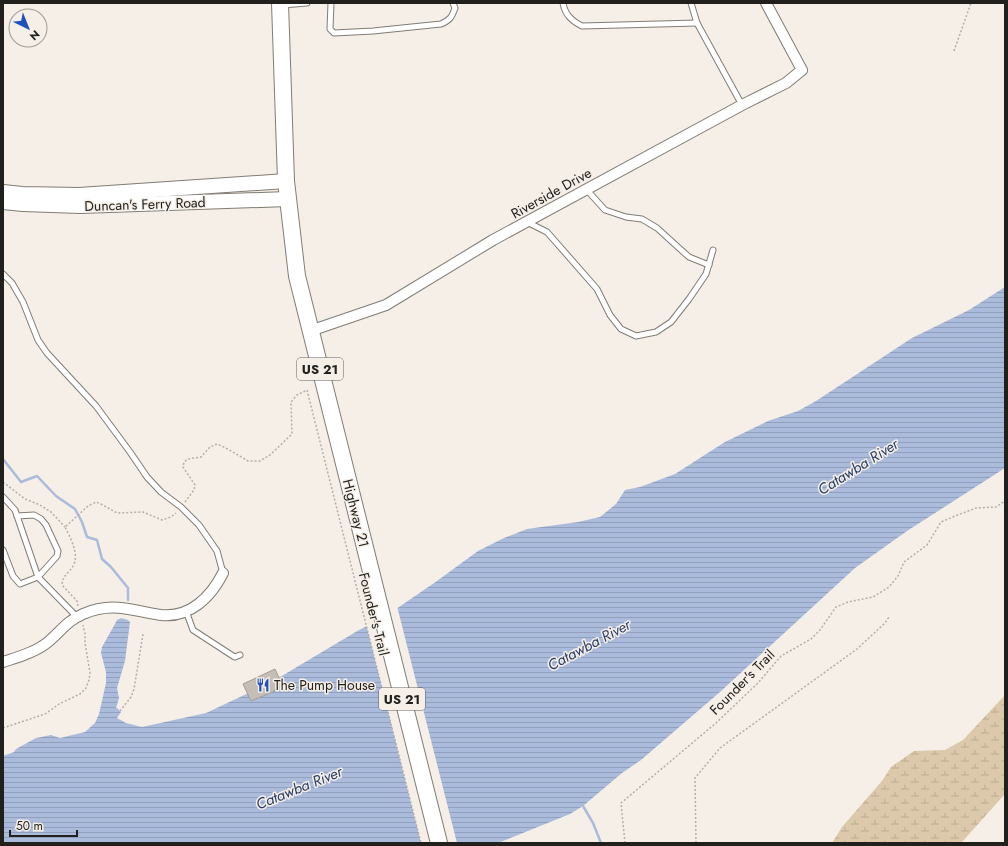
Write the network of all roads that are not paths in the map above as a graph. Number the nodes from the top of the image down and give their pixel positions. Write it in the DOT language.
graph roads {
  1 [pos="307,3"];
  2 [pos="331,3"];
  3 [pos="453,3"];
  4 [pos="563,3"];
  5 [pos="691,3"];
  6 [pos="766,3"];
  7 [pos="280,4"];
  8 [pos="697,23"];
  9 [pos="742,105"];
  10 [pos="286,181"];
  11 [pos="586,190"];
  12 [pos="3,192"];
  13 [pos="288,199"];
  14 [pos="3,202"];
  15 [pos="527,222"];
  16 [pos="713,250"];
  17 [pos="708,265"];
  18 [pos="3,274"];
  19 [pos="310,331"];
  20 [pos="3,497"];
  21 [pos="17,516"];
  22 [pos="3,550"];
  23 [pos="223,573"];
  24 [pos="38,577"];
  25 [pos="186,611"];
  26 [pos="79,616"];
  27 [pos="240,655"];
  28 [pos="3,662"];
  29 [pos="439,843"];
  1 -- 7 [label="lane"];
  2 -- 3 [label="lane"];
  4 -- 8 [label="lane"];
  5 -- 8 [label="lane"];
  6 -- 9 [label="street, Riverside Drive"];
  7 -- 10 [label="main road, US 21"];
  8 -- 9 [label="lane"];
  9 -- 11 [label="street, Riverside Drive"];
  10 -- 12 [label="street"];
  10 -- 13 [label="main road, Highway 21 / US 21"];
  11 -- 15 [label="street, Riverside Drive"];
  11 -- 17 [label="lane"];
  13 -- 14 [label="street, Duncan's Ferry Road"];
  13 -- 19 [label="main road, Highway 21 / US 21"];
  15 -- 17 [label="lane"];
  15 -- 19 [label="street, Riverside Drive"];
  16 -- 17 [label="lane"];
  18 -- 23 [label="lane"];
  19 -- 29 [label="main road, Highway 21 / US 21"];
  20 -- 21 [label="lane"];
  21 -- 24 [label="lane"];
  21 -- 24 [label="lane"];
  22 -- 24 [label="lane"];
  23 -- 25 [label="street"];
  24 -- 26 [label="lane"];
  25 -- 26 [label="street"];
  25 -- 27 [label="lane"];
  26 -- 28 [label="street"];
}
